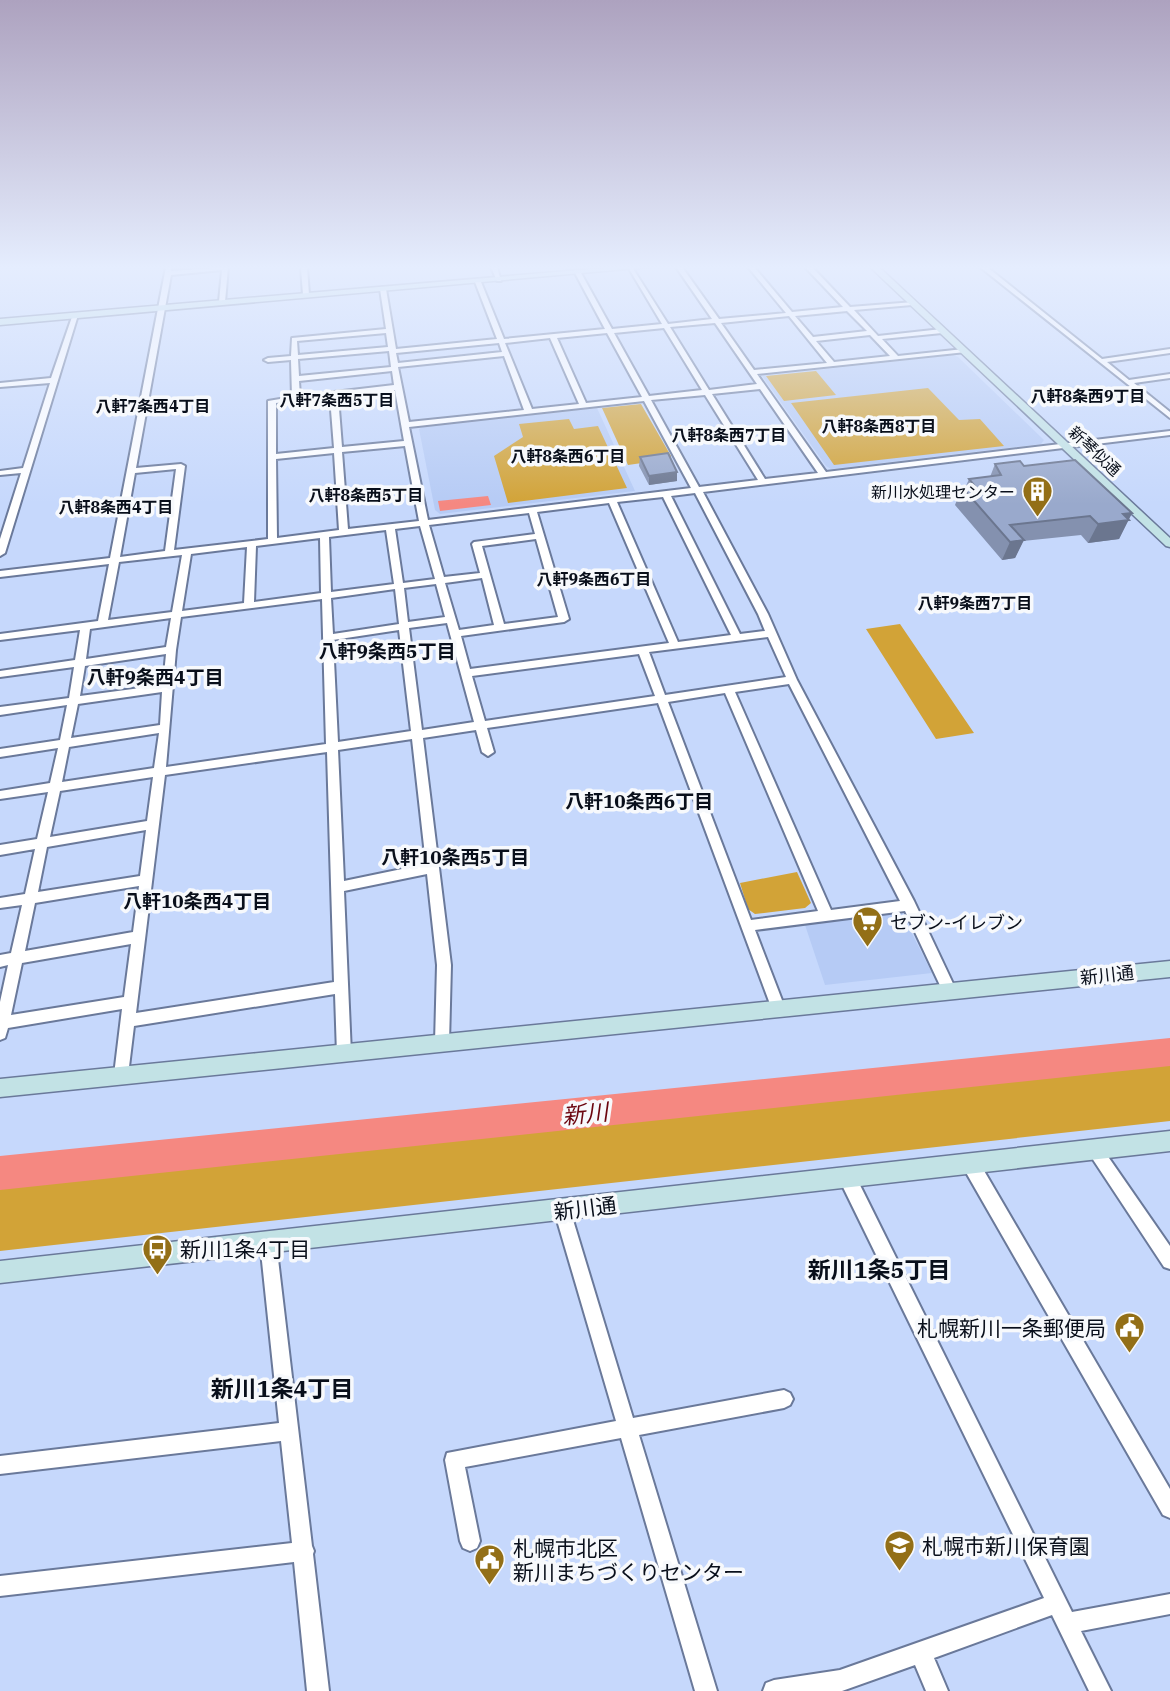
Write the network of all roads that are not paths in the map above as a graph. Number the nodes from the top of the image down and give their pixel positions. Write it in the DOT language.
graph roads {
  1 [pos="65,346"];
  2 [pos="153,346"];
  3 [pos="294,346"];
  4 [pos="392,346"];
  5 [pos="442,346"];
  6 [pos="503,346"];
  7 [pos="556,346"];
  8 [pos="617,346"];
  9 [pos="678,346"];
  10 [pos="736,346"];
  11 [pos="817,346"];
  12 [pos="884,346"];
  13 [pos="958,346"];
  14 [pos="1082,346"];
  15 [pos="393,350"];
  16 [pos="964,351"];
  17 [pos="1170,351"];
  18 [pos="506,354"];
  19 [pos="294,358"];
  20 [pos="896,358"];
  21 [pos="268,360"];
  22 [pos="1101,361"];
  23 [pos="832,364"];
  24 [pos="395,367"];
  25 [pos="754,372"];
  26 [pos="1170,376"];
  27 [pos="295,379"];
  28 [pos="55,380"];
  29 [pos="1128,382"];
  30 [pos="0,385"];
  31 [pos="763,386"];
  32 [pos="398,387"];
  33 [pos="707,393"];
  34 [pos="334,394"];
  35 [pos="296,399"];
  36 [pos="646,399"];
  37 [pos="1170,404"];
  38 [pos="584,406"];
  39 [pos="1158,406"];
  40 [pos="529,412"];
  41 [pos="1170,416"];
  42 [pos="405,425"];
  43 [pos="1170,433"];
  44 [pos="409,443"];
  45 [pos="1066,446"];
  46 [pos="338,451"];
  47 [pos="272,457"];
  48 [pos="26,470"];
  49 [pos="130,471"];
  50 [pos="0,473"];
  51 [pos="824,475"];
  52 [pos="763,482"];
  53 [pos="697,490"];
  54 [pos="666,494"];
  55 [pos="612,500"];
  56 [pos="532,510"];
  57 [pos="424,524"];
  58 [pos="390,528"];
  59 [pos="345,533"];
  60 [pos="324,536"];
  61 [pos="540,536"];
  62 [pos="273,542"];
  63 [pos="252,544"];
  64 [pos="1170,544"];
  65 [pos="187,552"];
  66 [pos="0,553"];
  67 [pos="170,554"];
  68 [pos="113,560"];
  69 [pos="0,574"];
  70 [pos="485,575"];
  71 [pos="439,579"];
  72 [pos="399,584"];
  73 [pos="326,593"];
  74 [pos="249,604"];
  75 [pos="176,614"];
  76 [pos="450,619"];
  77 [pos="103,623"];
  78 [pos="86,625"];
  79 [pos="402,626"];
  80 [pos="500,628"];
  81 [pos="771,633"];
  82 [pos="454,634"];
  83 [pos="737,637"];
  84 [pos="0,638"];
  85 [pos="327,638"];
  86 [pos="675,646"];
  87 [pos="171,650"];
  88 [pos="643,650"];
  89 [pos="80,662"];
  90 [pos="0,674"];
  91 [pos="465,674"];
  92 [pos="792,680"];
  93 [pos="168,688"];
  94 [pos="727,689"];
  95 [pos="662,699"];
  96 [pos="74,700"];
  97 [pos="0,711"];
  98 [pos="480,725"];
  99 [pos="165,728"];
  100 [pos="415,735"];
  101 [pos="64,742"];
  102 [pos="330,748"];
  103 [pos="488,752"];
  104 [pos="0,753"];
  105 [pos="158,773"];
  106 [pos="54,786"];
  107 [pos="0,795"];
  108 [pos="151,825"];
  109 [pos="42,843"];
  110 [pos="0,850"];
  111 [pos="433,868"];
  112 [pos="145,880"];
  113 [pos="338,887"];
  114 [pos="31,898"];
  115 [pos="0,904"];
  116 [pos="909,905"];
  117 [pos="827,916"];
  118 [pos="747,926"];
  119 [pos="138,937"];
  120 [pos="17,958"];
  121 [pos="0,961"];
  122 [pos="1170,969"];
  123 [pos="341,986"];
  124 [pos="950,992"];
  125 [pos="131,1002"];
  126 [pos="778,1009"];
  127 [pos="128,1021"];
  128 [pos="1,1026"];
  129 [pos="442,1043"];
  130 [pos="344,1054"];
  131 [pos="121,1075"];
  132 [pos="0,1088"];
  133 [pos="1170,1141"];
  134 [pos="1095,1150"];
  135 [pos="970,1163"];
  136 [pos="847,1177"];
  137 [pos="562,1210"];
  138 [pos="268,1242"];
  139 [pos="1170,1261"];
  140 [pos="0,1272"];
  141 [pos="784,1399"];
  142 [pos="627,1426"];
  143 [pos="290,1431"];
  144 [pos="0,1465"];
  145 [pos="1170,1508"];
  146 [pos="470,1541"];
  147 [pos="304,1550"];
  148 [pos="0,1586"];
  149 [pos="1058,1603"];
  150 [pos="1170,1604"];
  151 [pos="1066,1623"];
  152 [pos="921,1653"];
  153 [pos="318,1691"];
  154 [pos="706,1691"];
  155 [pos="774,1691"];
  156 [pos="937,1691"];
  157 [pos="1100,1691"];
  1 -- 28 [label="street"];
  2 -- 49 [label="street"];
  3 -- 19 [label="street"];
  4 -- 15 [label="street"];
  5 -- 15 [label="street"];
  6 -- 18 [label="street"];
  7 -- 38 [label="street"];
  8 -- 36 [label="street"];
  9 -- 33 [label="street"];
  10 -- 25 [label="street"];
  11 -- 23 [label="street"];
  12 -- 20 [label="street"];
  13 -- 16 [label="street, 新琴似通"];
  14 -- 22 [label="street"];
  15 -- 19 [label="street"];
  15 -- 24 [label="street"];
  16 -- 20 [label="street"];
  16 -- 45 [label="street, 新琴似通"];
  17 -- 22 [label="street"];
  18 -- 24 [label="street"];
  18 -- 40 [label="street"];
  19 -- 21 [label="street"];
  19 -- 27 [label="street"];
  20 -- 23 [label="street"];
  22 -- 29 [label="street"];
  23 -- 25 [label="street"];
  24 -- 27 [label="street"];
  24 -- 32 [label="street"];
  25 -- 31 [label="street"];
  26 -- 29 [label="street"];
  27 -- 35 [label="street"];
  28 -- 30 [label="street"];
  28 -- 48 [label="street"];
  29 -- 39 [label="street"];
  31 -- 33 [label="street"];
  31 -- 51 [label="street"];
  32 -- 34 [label="street"];
  32 -- 42 [label="street"];
  33 -- 36 [label="street"];
  33 -- 52 [label="street"];
  34 -- 35 [label="street"];
  34 -- 46 [label="street"];
  35 -- 47 [label="street"];
  36 -- 38 [label="street"];
  36 -- 53 [label="street"];
  37 -- 39 [label="street"];
  38 -- 40 [label="street"];
  39 -- 41 [label="street"];
  40 -- 42 [label="street"];
  42 -- 44 [label="street"];
  43 -- 45 [label="street"];
  44 -- 46 [label="street"];
  44 -- 57 [label="street"];
  45 -- 51 [label="street"];
  45 -- 64 [label="street, 新琴似通"];
  46 -- 47 [label="street"];
  46 -- 59 [label="street"];
  47 -- 62 [label="street"];
  48 -- 50 [label="street"];
  48 -- 66 [label="street"];
  49 -- 67 [label="street"];
  49 -- 68 [label="street"];
  51 -- 52 [label="street"];
  52 -- 53 [label="street"];
  53 -- 54 [label="street"];
  53 -- 81 [label="street"];
  54 -- 55 [label="street"];
  54 -- 83 [label="street"];
  55 -- 56 [label="street"];
  55 -- 86 [label="street"];
  56 -- 57 [label="street"];
  56 -- 61 [label="street"];
  57 -- 58 [label="street"];
  57 -- 71 [label="street"];
  58 -- 59 [label="street"];
  58 -- 72 [label="street"];
  59 -- 60 [label="street"];
  60 -- 62 [label="street"];
  60 -- 73 [label="street"];
  61 -- 70 [label="street"];
  61 -- 80 [label="street"];
  62 -- 63 [label="street"];
  63 -- 65 [label="street"];
  63 -- 74 [label="street"];
  65 -- 67 [label="street"];
  65 -- 75 [label="street"];
  67 -- 68 [label="street"];
  68 -- 69 [label="street"];
  68 -- 77 [label="street"];
  70 -- 71 [label="street"];
  70 -- 80 [label="street"];
  71 -- 72 [label="street"];
  71 -- 76 [label="street"];
  72 -- 73 [label="street"];
  72 -- 79 [label="street"];
  73 -- 74 [label="street"];
  73 -- 85 [label="street"];
  74 -- 75 [label="street"];
  75 -- 77 [label="street"];
  75 -- 87 [label="street"];
  76 -- 79 [label="street"];
  76 -- 82 [label="street"];
  77 -- 78 [label="street"];
  78 -- 84 [label="street"];
  78 -- 89 [label="street"];
  79 -- 85 [label="street"];
  79 -- 100 [label="street"];
  80 -- 82 [label="street"];
  81 -- 83 [label="street"];
  81 -- 92 [label="street"];
  82 -- 91 [label="street"];
  83 -- 86 [label="street"];
  85 -- 102 [label="street"];
  86 -- 88 [label="street"];
  87 -- 89 [label="street"];
  87 -- 93 [label="street"];
  88 -- 91 [label="street"];
  88 -- 95 [label="street"];
  89 -- 90 [label="street"];
  89 -- 96 [label="street"];
  91 -- 98 [label="street"];
  92 -- 94 [label="street"];
  92 -- 116 [label="street"];
  93 -- 96 [label="street"];
  93 -- 99 [label="street"];
  94 -- 95 [label="street"];
  94 -- 117 [label="street"];
  95 -- 98 [label="street"];
  95 -- 118 [label="street"];
  96 -- 97 [label="street"];
  96 -- 101 [label="street"];
  98 -- 100 [label="street"];
  98 -- 103 [label="street"];
  99 -- 101 [label="street"];
  99 -- 105 [label="street"];
  100 -- 102 [label="street"];
  100 -- 111 [label="street"];
  101 -- 104 [label="street"];
  101 -- 106 [label="street"];
  102 -- 105 [label="street"];
  102 -- 113 [label="street"];
  105 -- 106 [label="street"];
  105 -- 108 [label="street"];
  106 -- 107 [label="street"];
  106 -- 109 [label="street"];
  108 -- 109 [label="street"];
  108 -- 112 [label="street"];
  109 -- 110 [label="street"];
  109 -- 114 [label="street"];
  111 -- 113 [label="street"];
  111 -- 129 [label="street"];
  112 -- 114 [label="street"];
  112 -- 119 [label="street"];
  113 -- 123 [label="street"];
  114 -- 115 [label="street"];
  114 -- 120 [label="street"];
  116 -- 117 [label="street"];
  116 -- 124 [label="street"];
  117 -- 118 [label="street"];
  118 -- 126 [label="street"];
  119 -- 120 [label="street"];
  119 -- 125 [label="street"];
  120 -- 121 [label="street"];
  120 -- 128 [label="street"];
  122 -- 124 [label="street, 新川通"];
  123 -- 127 [label="street"];
  123 -- 130 [label="street"];
  124 -- 126 [label="street, 新川通"];
  125 -- 127 [label="street"];
  125 -- 128 [label="street"];
  126 -- 129 [label="street, 新川通"];
  127 -- 131 [label="street"];
  129 -- 130 [label="street, 新川通"];
  130 -- 131 [label="street, 新川通"];
  131 -- 132 [label="street, 新川通"];
  133 -- 134 [label="street, 新川通"];
  134 -- 135 [label="street, 新川通"];
  134 -- 139 [label="street"];
  135 -- 136 [label="street, 新川通"];
  135 -- 145 [label="street"];
  136 -- 137 [label="street, 新川通"];
  136 -- 149 [label="street"];
  137 -- 138 [label="street, 新川通"];
  137 -- 142 [label="street"];
  138 -- 140 [label="street, 新川通"];
  138 -- 143 [label="street"];
  141 -- 142 [label="street"];
  142 -- 146 [label="street"];
  142 -- 154 [label="street"];
  143 -- 144 [label="street"];
  143 -- 147 [label="street"];
  147 -- 148 [label="street"];
  147 -- 153 [label="street"];
  149 -- 151 [label="street"];
  149 -- 152 [label="street"];
  150 -- 151 [label="street"];
  151 -- 157 [label="street"];
  152 -- 155 [label="street"];
  152 -- 156 [label="street"];
}
